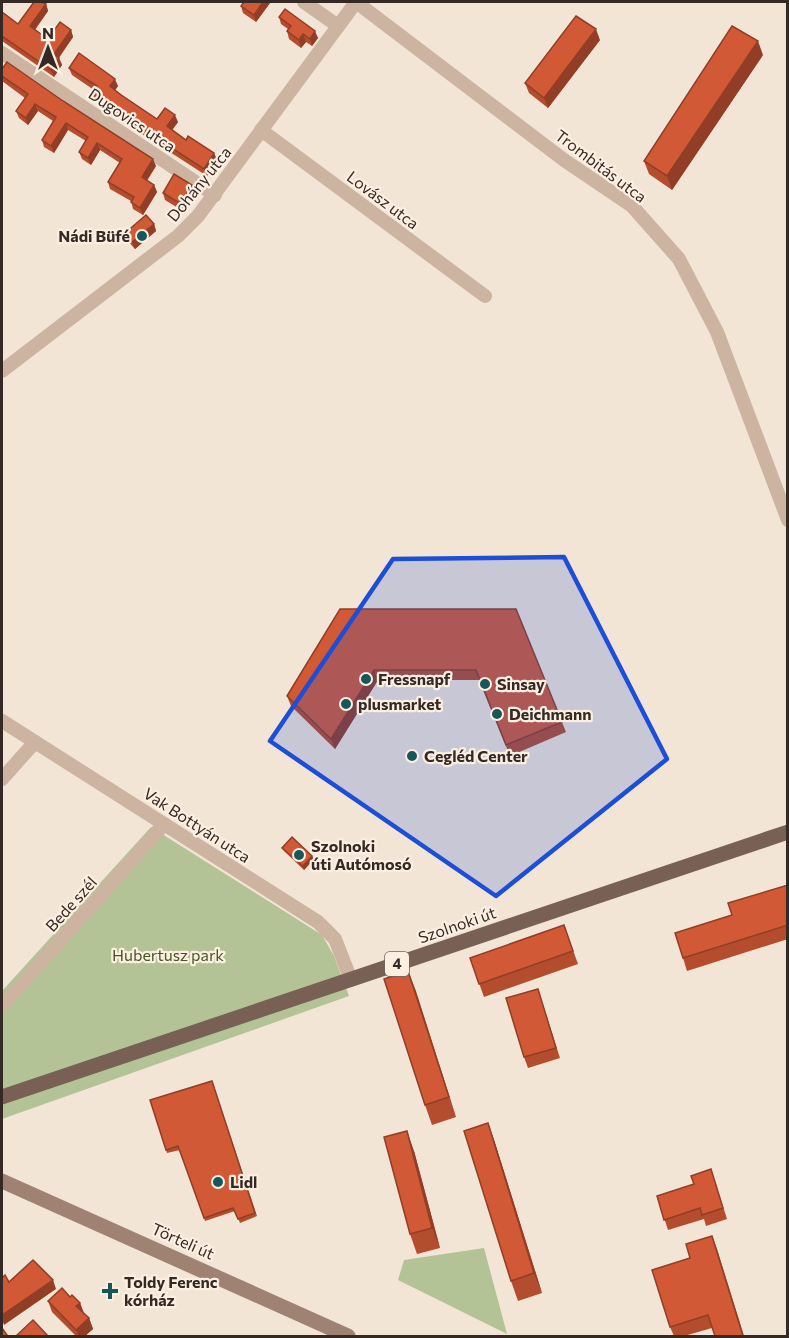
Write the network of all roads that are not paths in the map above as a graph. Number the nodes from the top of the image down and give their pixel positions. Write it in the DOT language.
graph roads {
  1 [pos="304,2"];
  2 [pos="356,2"];
  3 [pos="338,26"];
  4 [pos="2,53"];
  5 [pos="261,130"];
  6 [pos="214,195"];
  7 [pos="484,296"];
  8 [pos="2,371"];
  9 [pos="788,520"];
  10 [pos="2,721"];
  11 [pos="35,742"];
  12 [pos="2,779"];
  13 [pos="164,824"];
  14 [pos="788,832"];
  15 [pos="351,980"];
  16 [pos="2,1006"];
  17 [pos="2,1097"];
  18 [pos="2,1180"];
  19 [pos="348,1336"];
  1 -- 3 [label="street"];
  2 -- 3 [label="street, Dohány utca"];
  2 -- 9 [label="street, Trombitás utca"];
  3 -- 5 [label="street, Dohány utca"];
  4 -- 6 [label="street, Dugovics utca"];
  5 -- 6 [label="street, Dohány utca"];
  5 -- 7 [label="street, Lovász utca"];
  6 -- 8 [label="street, Dohány utca"];
  10 -- 11 [label="street, Vak Bottyán utca"];
  11 -- 12 [label="street"];
  11 -- 13 [label="street, Vak Bottyán utca"];
  13 -- 15 [label="street, Vak Bottyán utca"];
  13 -- 16 [label="street, Bede szél"];
  14 -- 15 [label="main road, Szolnoki út / 4"];
  15 -- 17 [label="main road, Szolnoki út / 4"];
  18 -- 19 [label="main road, Törteli út"];
}
